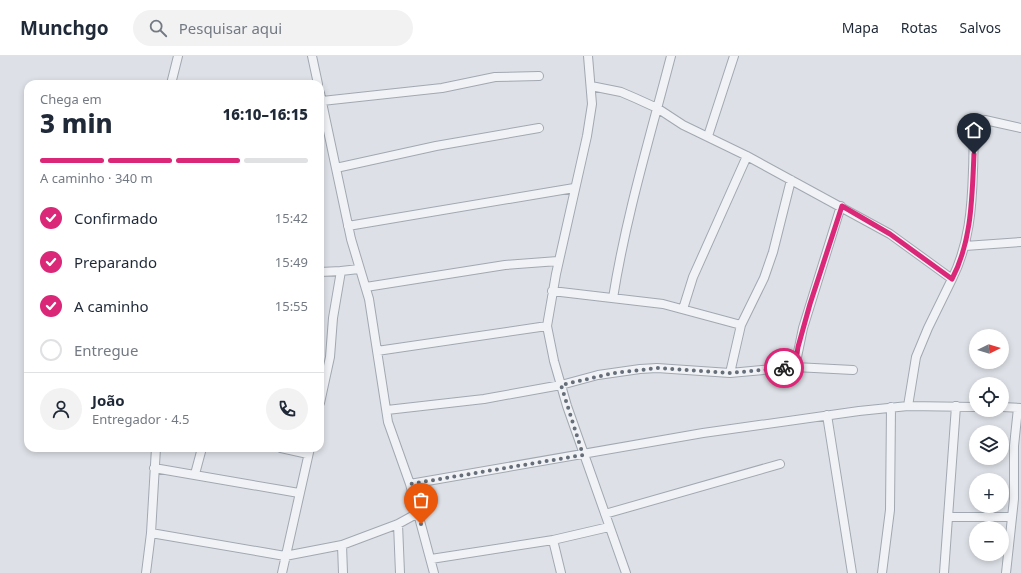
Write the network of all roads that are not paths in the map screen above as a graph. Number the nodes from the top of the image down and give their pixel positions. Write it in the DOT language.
graph roads {
  1 [pos="178,56"];
  2 [pos="312,56"];
  3 [pos="588,56"];
  4 [pos="671,56"];
  5 [pos="734,56"];
  6 [pos="539,76"];
  7 [pos="172,80"];
  8 [pos="317,80"];
  9 [pos="591,86"];
  10 [pos="324,97"];
  11 [pos="657,108"];
  12 [pos="324,111"];
  13 [pos="539,128"];
  14 [pos="1021,128"];
  15 [pos="708,136"];
  16 [pos="748,156"];
  17 [pos="336,168"];
  18 [pos="791,180"];
  19 [pos="574,188"];
  20 [pos="842,206"];
  21 [pos="348,226"];
  22 [pos="1021,242"];
  23 [pos="966,246"];
  24 [pos="558,261"];
  25 [pos="359,269"];
  26 [pos="341,270"];
  27 [pos="324,272"];
  28 [pos="952,279"];
  29 [pos="366,287"];
  30 [pos="552,291"];
  31 [pos="613,298"];
  32 [pos="684,309"];
  33 [pos="742,325"];
  34 [pos="548,326"];
  35 [pos="376,351"];
  36 [pos="795,367"];
  37 [pos="854,370"];
  38 [pos="730,373"];
  39 [pos="324,385"];
  40 [pos="561,385"];
  41 [pos="908,406"];
  42 [pos="956,406"];
  43 [pos="969,406"];
  44 [pos="891,407"];
  45 [pos="1009,407"];
  46 [pos="1020,408"];
  47 [pos="387,410"];
  48 [pos="827,415"];
  49 [pos="156,452"];
  50 [pos="201,452"];
  51 [pos="309,452"];
  52 [pos="583,455"];
  53 [pos="780,464"];
  54 [pos="154,468"];
  55 [pos="195,474"];
  56 [pos="410,484"];
  57 [pos="299,493"];
  58 [pos="418,513"];
  59 [pos="605,514"];
  60 [pos="948,517"];
  61 [pos="1012,517"];
  62 [pos="398,524"];
  63 [pos="609,527"];
  64 [pos="151,533"];
  65 [pos="553,540"];
  66 [pos="342,545"];
  67 [pos="285,556"];
  68 [pos="431,559"];
  69 [pos="146,573"];
  70 [pos="282,573"];
  71 [pos="343,573"];
  72 [pos="400,573"];
  73 [pos="434,573"];
  74 [pos="561,573"];
  75 [pos="626,573"];
  76 [pos="852,573"];
  77 [pos="882,573"];
  78 [pos="944,573"];
  79 [pos="1006,573"];
  1 -- 7 [label="street"];
  2 -- 8 [label="street"];
  3 -- 9 [label="street"];
  4 -- 11 [label="street"];
  5 -- 15 [label="street"];
  6 -- 10 [label="street"];
  9 -- 11 [label="street"];
  9 -- 19 [label="street"];
  11 -- 15 [label="street"];
  11 -- 31 [label="street"];
  12 -- 17 [label="street"];
  13 -- 17 [label="street"];
  14 -- 23 [label="street"];
  15 -- 16 [label="street"];
  16 -- 18 [label="street"];
  16 -- 32 [label="street"];
  17 -- 21 [label="street"];
  18 -- 20 [label="street"];
  18 -- 33 [label="street"];
  19 -- 21 [label="street"];
  19 -- 24 [label="street"];
  20 -- 28 [label="street"];
  20 -- 36 [label="street"];
  21 -- 25 [label="street"];
  22 -- 23 [label="street"];
  23 -- 28 [label="street"];
  24 -- 29 [label="street"];
  24 -- 30 [label="street"];
  25 -- 26 [label="street"];
  25 -- 29 [label="street"];
  26 -- 27 [label="street"];
  26 -- 39 [label="street"];
  28 -- 41 [label="street"];
  29 -- 35 [label="street"];
  30 -- 31 [label="street"];
  30 -- 34 [label="street"];
  31 -- 32 [label="street"];
  32 -- 33 [label="street"];
  33 -- 38 [label="street"];
  34 -- 35 [label="street"];
  34 -- 40 [label="street"];
  35 -- 47 [label="street"];
  36 -- 37 [label="street"];
  36 -- 38 [label="street"];
  38 -- 40 [label="street"];
  40 -- 47 [label="street"];
  40 -- 52 [label="street"];
  41 -- 42 [label="street"];
  41 -- 44 [label="street"];
  42 -- 43 [label="street"];
  42 -- 60 [label="street"];
  44 -- 48 [label="street"];
  44 -- 77 [label="street"];
  45 -- 46 [label="street"];
  46 -- 61 [label="street"];
  47 -- 56 [label="street"];
  48 -- 52 [label="street"];
  48 -- 76 [label="street"];
  49 -- 54 [label="street"];
  50 -- 55 [label="street"];
  51 -- 57 [label="street"];
  52 -- 56 [label="street"];
  52 -- 59 [label="street"];
  53 -- 59 [label="street"];
  54 -- 55 [label="street"];
  54 -- 64 [label="street"];
  55 -- 57 [label="street"];
  56 -- 58 [label="street"];
  57 -- 67 [label="street"];
  58 -- 62 [label="street"];
  58 -- 68 [label="street"];
  59 -- 63 [label="street"];
  60 -- 61 [label="street"];
  60 -- 78 [label="street"];
  61 -- 79 [label="street"];
  62 -- 66 [label="street"];
  62 -- 72 [label="street"];
  63 -- 65 [label="street"];
  63 -- 75 [label="street"];
  64 -- 67 [label="street"];
  64 -- 69 [label="street"];
  65 -- 68 [label="street"];
  65 -- 74 [label="street"];
  66 -- 67 [label="street"];
  66 -- 71 [label="street"];
  67 -- 70 [label="street"];
  68 -- 73 [label="street"];
}
